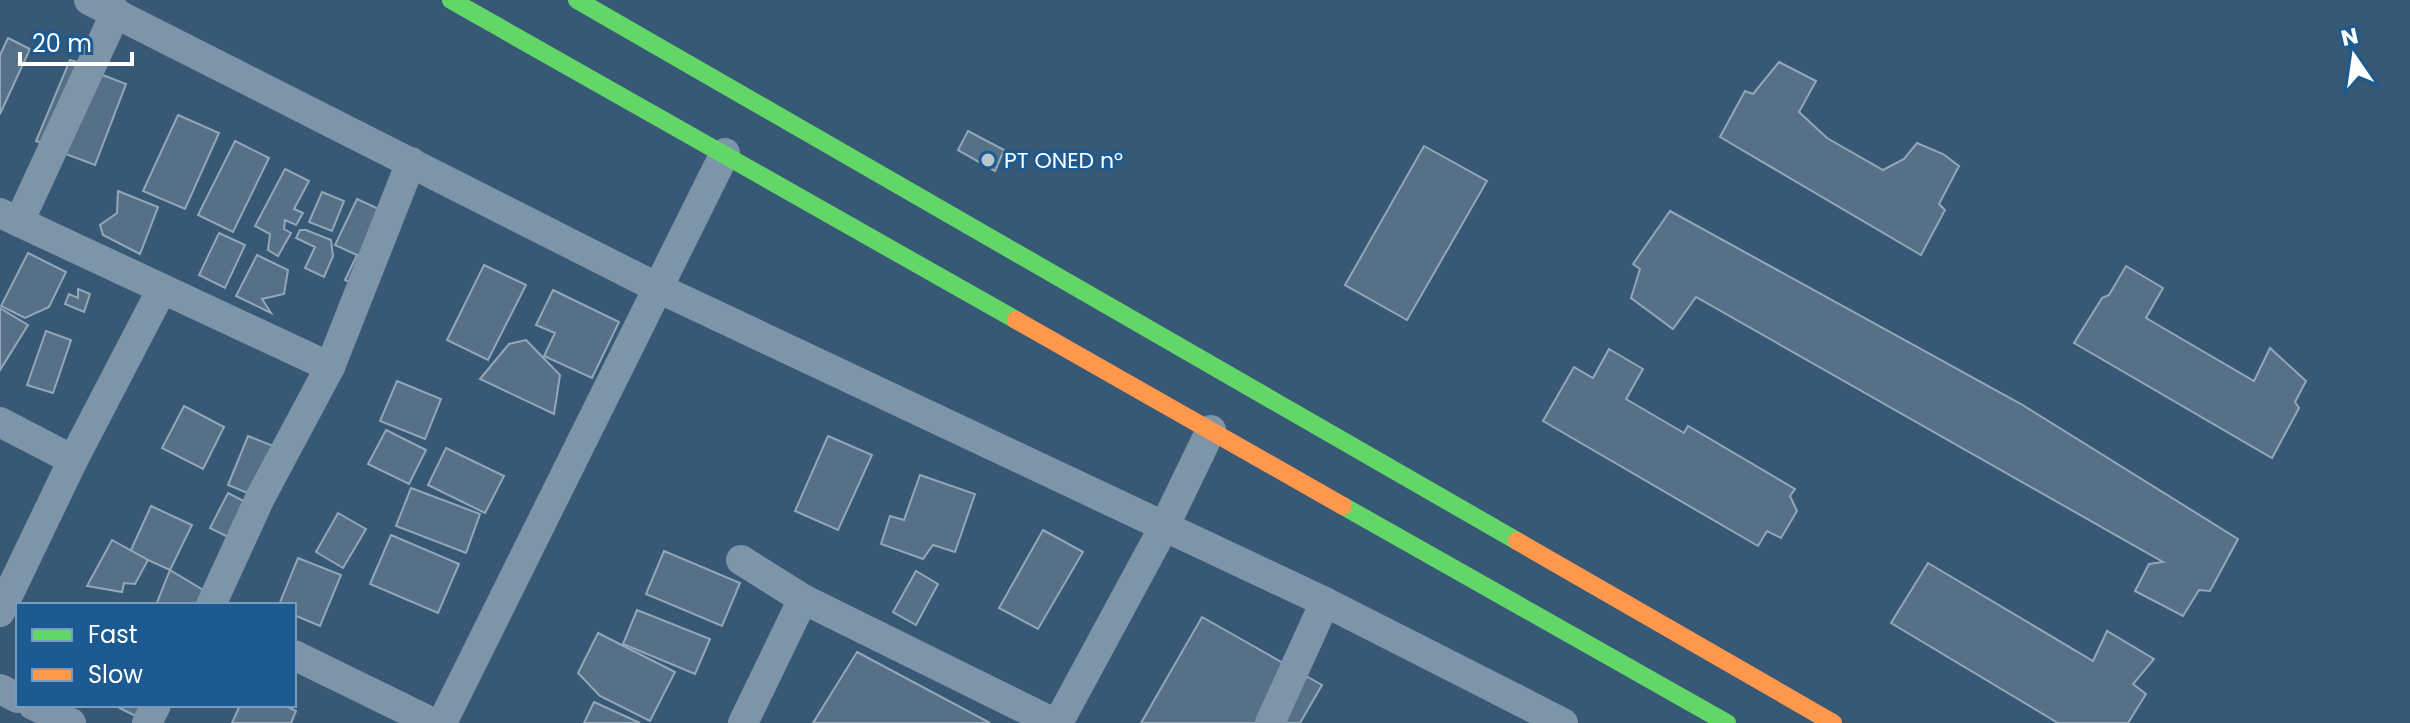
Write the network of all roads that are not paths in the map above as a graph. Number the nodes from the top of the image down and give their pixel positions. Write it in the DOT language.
graph roads {
  1 [pos="451,0"];
  2 [pos="577,0"];
  3 [pos="102,6"];
  4 [pos="725,153"];
  5 [pos="411,162"];
  6 [pos="10,217"];
  7 [pos="658,288"];
  8 [pos="162,289"];
  9 [pos="330,367"];
  10 [pos="0,422"];
  11 [pos="1211,430"];
  12 [pos="73,460"];
  13 [pos="1164,527"];
  14 [pos="741,560"];
  15 [pos="803,599"];
  16 [pos="1325,602"];
  17 [pos="212,603"];
  18 [pos="0,612"];
  19 [pos="296,656"];
  20 [pos="37,707"];
  21 [pos="71,723"];
  22 [pos="433,723"];
  23 [pos="442,723"];
  24 [pos="743,723"];
  25 [pos="1056,723"];
  26 [pos="1270,723"];
  27 [pos="1563,723"];
  28 [pos="1727,723"];
  29 [pos="1833,723"];
  1 -- 4 [label="main road"];
  2 -- 29 [label="main road"];
  3 -- 5 [label="street"];
  3 -- 6 [label="street"];
  4 -- 7 [label="street"];
  4 -- 11 [label="main road"];
  5 -- 7 [label="street"];
  5 -- 9 [label="street"];
  6 -- 8 [label="street"];
  7 -- 13 [label="street"];
  7 -- 23 [label="street"];
  8 -- 9 [label="street"];
  8 -- 12 [label="street"];
  9 -- 17 [label="street"];
  10 -- 12 [label="street"];
  11 -- 13 [label="street"];
  11 -- 28 [label="main road"];
  12 -- 18 [label="street"];
  13 -- 16 [label="street"];
  13 -- 25 [label="street"];
  14 -- 15 [label="street"];
  15 -- 24 [label="street"];
  15 -- 25 [label="street"];
  16 -- 26 [label="street"];
  16 -- 27 [label="street"];
  19 -- 22 [label="street"];
  20 -- 21 [label="street"];
}
